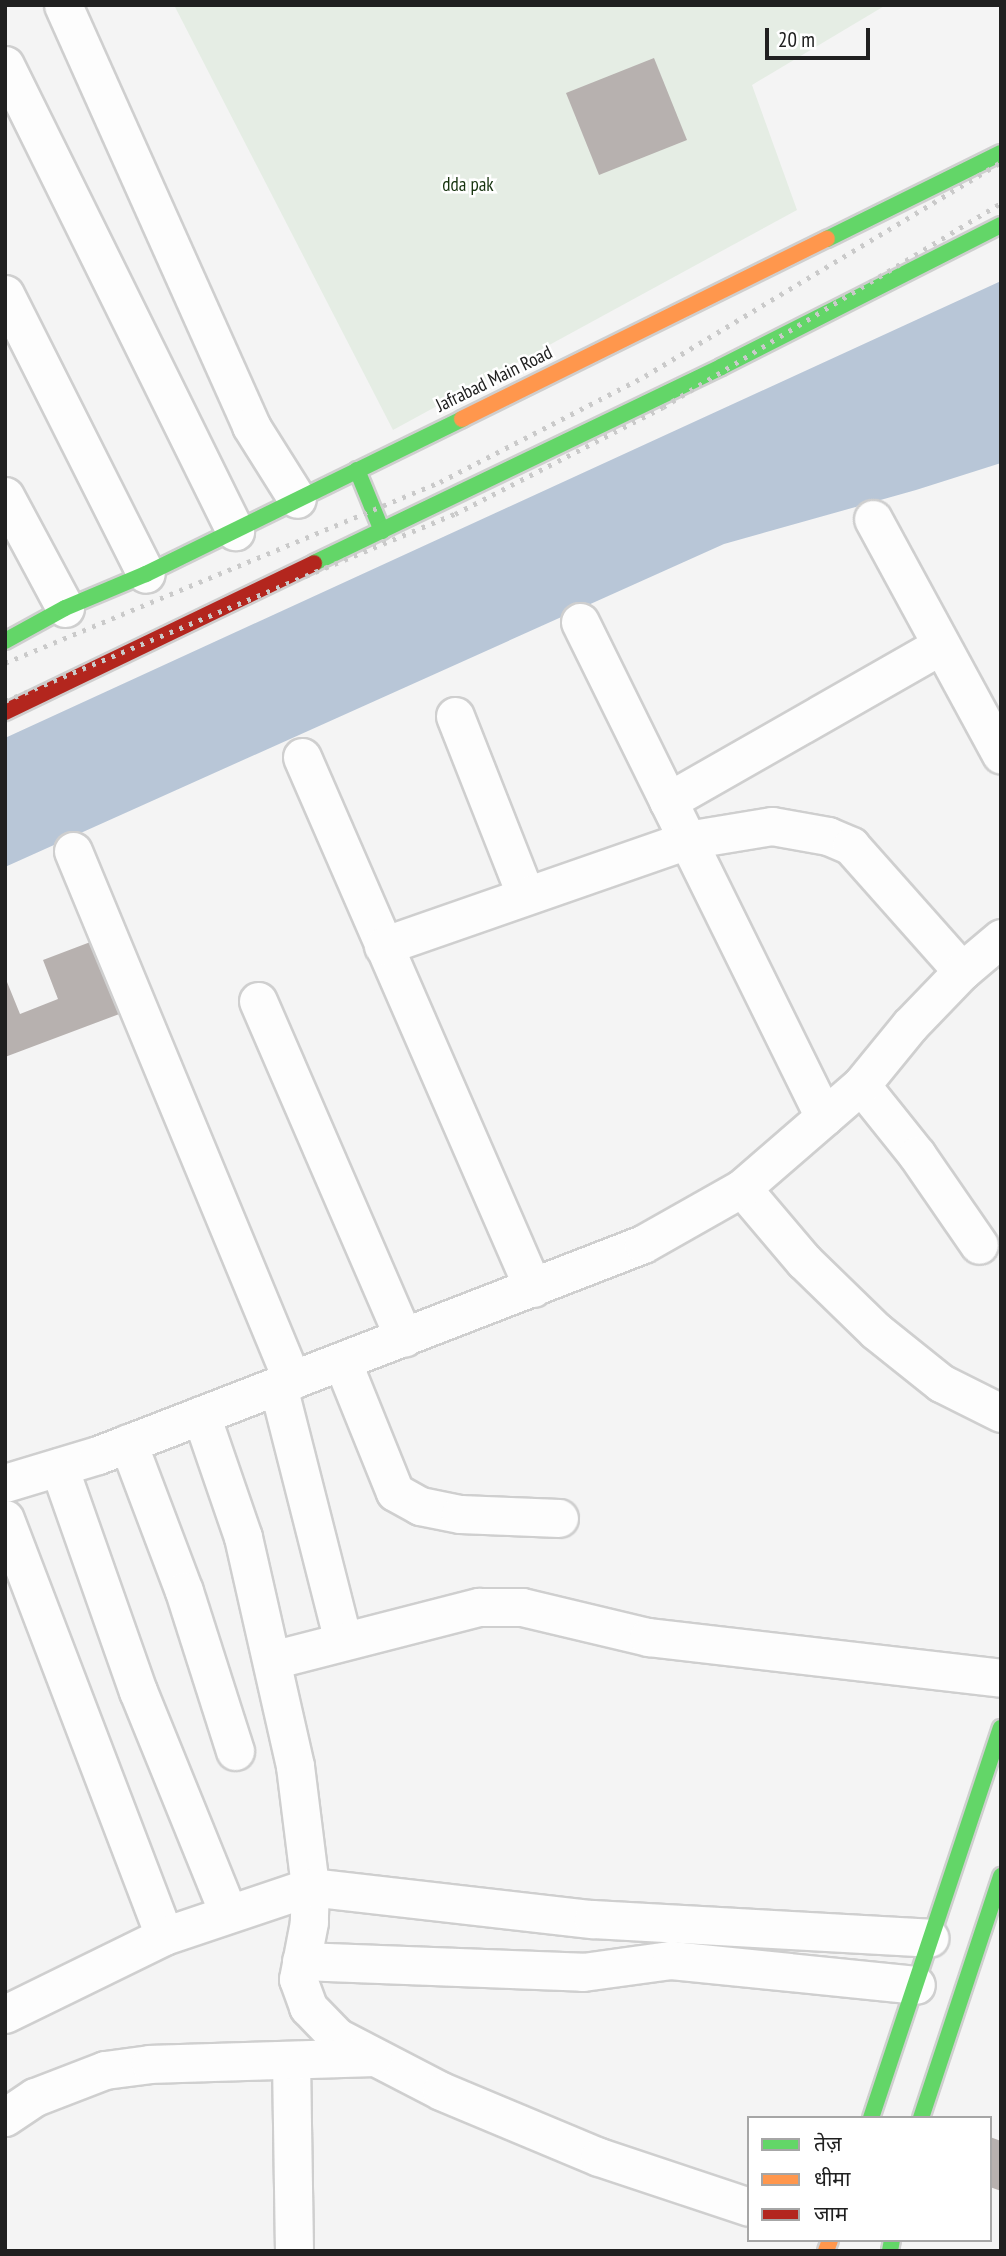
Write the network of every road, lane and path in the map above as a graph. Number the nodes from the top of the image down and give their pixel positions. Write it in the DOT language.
graph roads {
  1 [pos="63,5"];
  2 [pos="5,65"];
  3 [pos="1001,153"];
  4 [pos="996,227"];
  5 [pos="1001,246"];
  6 [pos="5,294"];
  7 [pos="357,470"];
  8 [pos="5,496"];
  9 [pos="297,499"];
  10 [pos="873,519"];
  11 [pos="235,531"];
  12 [pos="382,531"];
  13 [pos="146,574"];
  14 [pos="65,608"];
  15 [pos="580,622"];
  16 [pos="5,641"];
  17 [pos="941,645"];
  18 [pos="5,712"];
  19 [pos="455,716"];
  20 [pos="1001,755"];
  21 [pos="302,757"];
  22 [pos="668,801"];
  23 [pos="687,840"];
  24 [pos="73,851"];
  25 [pos="526,896"];
  26 [pos="1001,938"];
  27 [pos="383,946"];
  28 [pos="962,971"];
  29 [pos="258,1001"];
  30 [pos="861,1085"];
  31 [pos="824,1117"];
  32 [pos="742,1188"];
  33 [pos="979,1245"];
  34 [pos="533,1288"];
  35 [pos="404,1338"];
  36 [pos="342,1361"];
  37 [pos="285,1383"];
  38 [pos="1001,1413"];
  39 [pos="201,1415"];
  40 [pos="128,1443"];
  41 [pos="59,1467"];
  42 [pos="5,1483"];
  43 [pos="559,1518"];
  44 [pos="5,1519"];
  45 [pos="343,1641"];
  46 [pos="272,1660"];
  47 [pos="1001,1678"];
  48 [pos="1001,1728"];
  49 [pos="235,1751"];
  50 [pos="1001,1876"];
  51 [pos="310,1886"];
  52 [pos="228,1913"];
  53 [pos="164,1937"];
  54 [pos="929,1938"];
  55 [pos="301,1961"];
  56 [pos="916,1985"];
  57 [pos="8,2005"];
  58 [pos="374,2057"];
  59 [pos="291,2060"];
  60 [pos="919,2112"];
  61 [pos="872,2116"];
  62 [pos="5,2117"];
  63 [pos="747,2206"];
  64 [pos="294,2251"];
  1 -- 9 [label="street"];
  2 -- 11 [label="street"];
  3 -- 7 [label="main road, Jafrabad Main Road"];
  4 -- 5 [label="main road"];
  4 -- 12 [label="main road"];
  6 -- 13 [label="street"];
  7 -- 9 [label="main road, Jafrabad Main Road"];
  7 -- 12 [label="main road"];
  8 -- 14 [label="street"];
  9 -- 11 [label="main road, Jafrabad Main Road"];
  10 -- 17 [label="street"];
  11 -- 13 [label="main road, Jafrabad Main Road"];
  12 -- 18 [label="main road"];
  13 -- 14 [label="main road, Jafrabad Main Road"];
  14 -- 16 [label="main road, Jafrabad Main Road"];
  15 -- 22 [label="street"];
  17 -- 20 [label="street"];
  17 -- 22 [label="street"];
  19 -- 25 [label="street"];
  21 -- 27 [label="street"];
  22 -- 23 [label="street"];
  23 -- 25 [label="street"];
  23 -- 28 [label="street"];
  23 -- 31 [label="street"];
  24 -- 37 [label="street"];
  25 -- 27 [label="street"];
  26 -- 28 [label="street"];
  27 -- 34 [label="street"];
  28 -- 30 [label="street"];
  29 -- 35 [label="street"];
  30 -- 31 [label="street"];
  30 -- 33 [label="street"];
  31 -- 32 [label="street"];
  32 -- 34 [label="street"];
  32 -- 38 [label="street"];
  34 -- 35 [label="street"];
  35 -- 36 [label="street"];
  36 -- 37 [label="street"];
  36 -- 43 [label="street"];
  37 -- 39 [label="street"];
  37 -- 45 [label="street"];
  39 -- 40 [label="street"];
  39 -- 46 [label="street"];
  40 -- 41 [label="street"];
  40 -- 49 [label="street"];
  41 -- 42 [label="street"];
  41 -- 52 [label="street"];
  44 -- 53 [label="street"];
  45 -- 46 [label="street"];
  45 -- 47 [label="street"];
  46 -- 51 [label="street"];
  48 -- 54 [label="main road"];
  50 -- 60 [label="main road"];
  51 -- 52 [label="street"];
  51 -- 54 [label="street"];
  51 -- 55 [label="street"];
  52 -- 53 [label="street"];
  53 -- 57 [label="street"];
  54 -- 56 [label="main road"];
  55 -- 56 [label="street"];
  55 -- 58 [label="street"];
  56 -- 61 [label="main road"];
  58 -- 59 [label="street"];
  58 -- 63 [label="street"];
  59 -- 62 [label="street"];
  59 -- 64 [label="street"];
}
